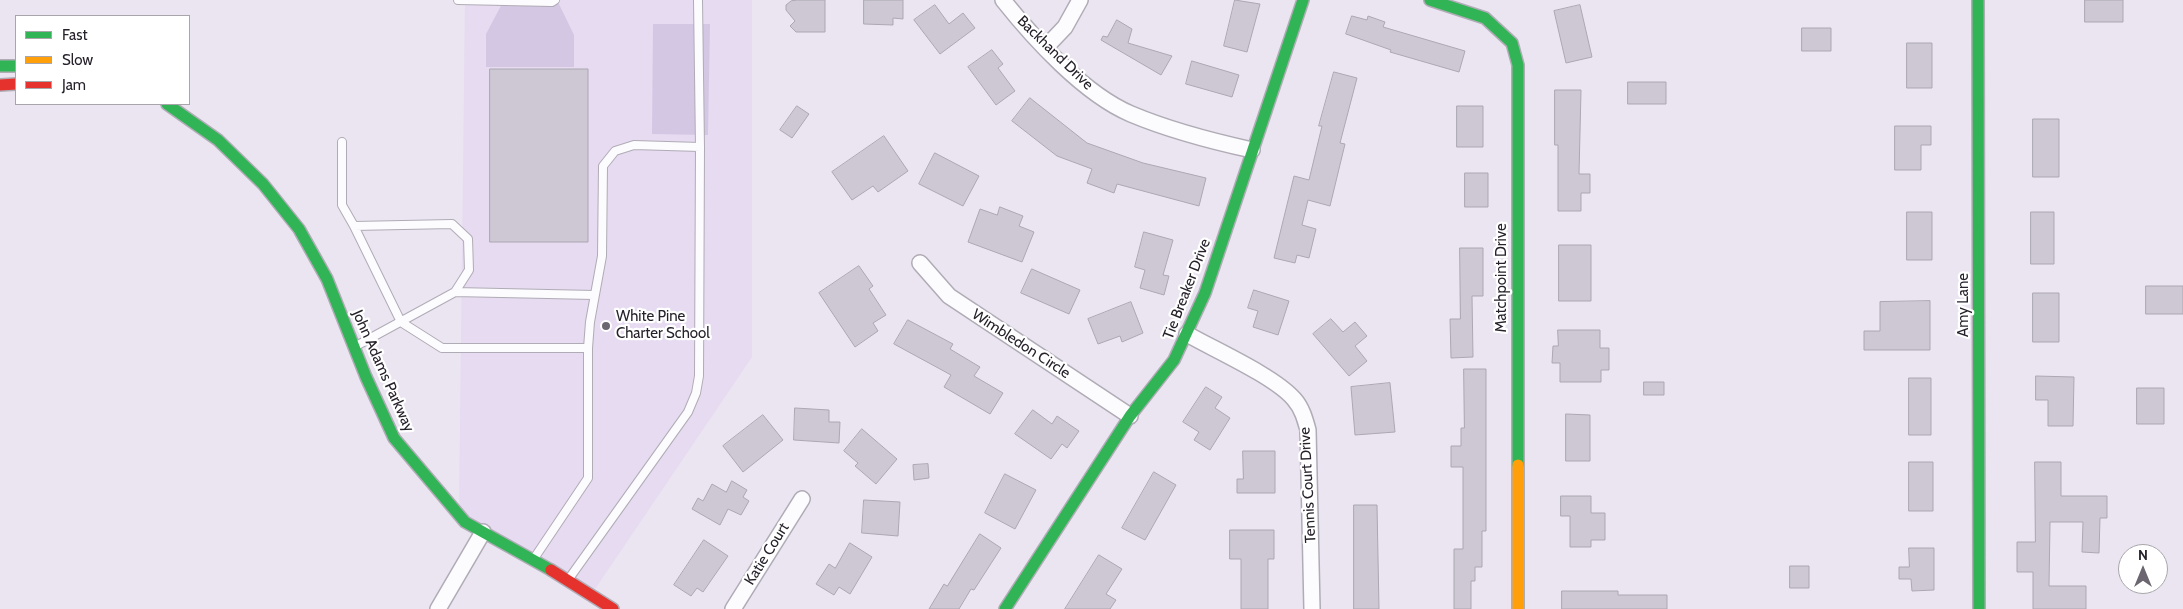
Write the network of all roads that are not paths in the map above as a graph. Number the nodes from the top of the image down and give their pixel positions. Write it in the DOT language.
graph roads {
  1 [pos="458,0"];
  2 [pos="555,0"];
  3 [pos="698,0"];
  4 [pos="1003,0"];
  5 [pos="1080,0"];
  6 [pos="1303,0"];
  7 [pos="1430,0"];
  8 [pos="1978,0"];
  9 [pos="1046,47"];
  10 [pos="0,66"];
  11 [pos="15,66"];
  12 [pos="15,84"];
  13 [pos="0,85"];
  14 [pos="168,105"];
  15 [pos="342,142"];
  16 [pos="700,147"];
  17 [pos="1252,150"];
  18 [pos="354,226"];
  19 [pos="920,263"];
  20 [pos="455,292"];
  21 [pos="594,295"];
  22 [pos="401,322"];
  23 [pos="1187,334"];
  24 [pos="354,347"];
  25 [pos="588,348"];
  26 [pos="1130,416"];
  27 [pos="802,498"];
  28 [pos="483,532"];
  29 [pos="534,559"];
  30 [pos="568,580"];
  31 [pos="438,609"];
  32 [pos="612,609"];
  33 [pos="733,609"];
  34 [pos="1005,609"];
  35 [pos="1312,609"];
  36 [pos="1518,609"];
  37 [pos="1979,609"];
  1 -- 2 [label="lane"];
  3 -- 16 [label="lane"];
  4 -- 9 [label="street, Backhand Drive"];
  5 -- 9 [label="street"];
  6 -- 17 [label="street, Tie Breaker Drive"];
  7 -- 36 [label="street, Matchpoint Drive"];
  8 -- 37 [label="street, Amy Lane"];
  9 -- 17 [label="street, Backhand Drive"];
  10 -- 11 [label="street"];
  12 -- 13 [label="street"];
  14 -- 24 [label="street, John Adams Parkway"];
  15 -- 18 [label="lane"];
  16 -- 21 [label="lane"];
  16 -- 30 [label="lane"];
  17 -- 23 [label="street, Tie Breaker Drive"];
  18 -- 20 [label="lane"];
  18 -- 22 [label="lane"];
  19 -- 26 [label="street, Wimbledon Circle"];
  20 -- 21 [label="lane"];
  20 -- 22 [label="lane"];
  21 -- 25 [label="lane"];
  22 -- 24 [label="lane"];
  22 -- 25 [label="lane"];
  23 -- 26 [label="street, Tie Breaker Drive"];
  23 -- 35 [label="street, Tennis Court Drive"];
  24 -- 28 [label="street, John Adams Parkway"];
  25 -- 29 [label="lane"];
  26 -- 34 [label="street, Tie Breaker Drive"];
  27 -- 33 [label="street, Katie Court"];
  28 -- 29 [label="street, John Adams Parkway"];
  28 -- 31 [label="street"];
  29 -- 30 [label="street, John Adams Parkway"];
  30 -- 32 [label="street, John Adams Parkway"];
}
